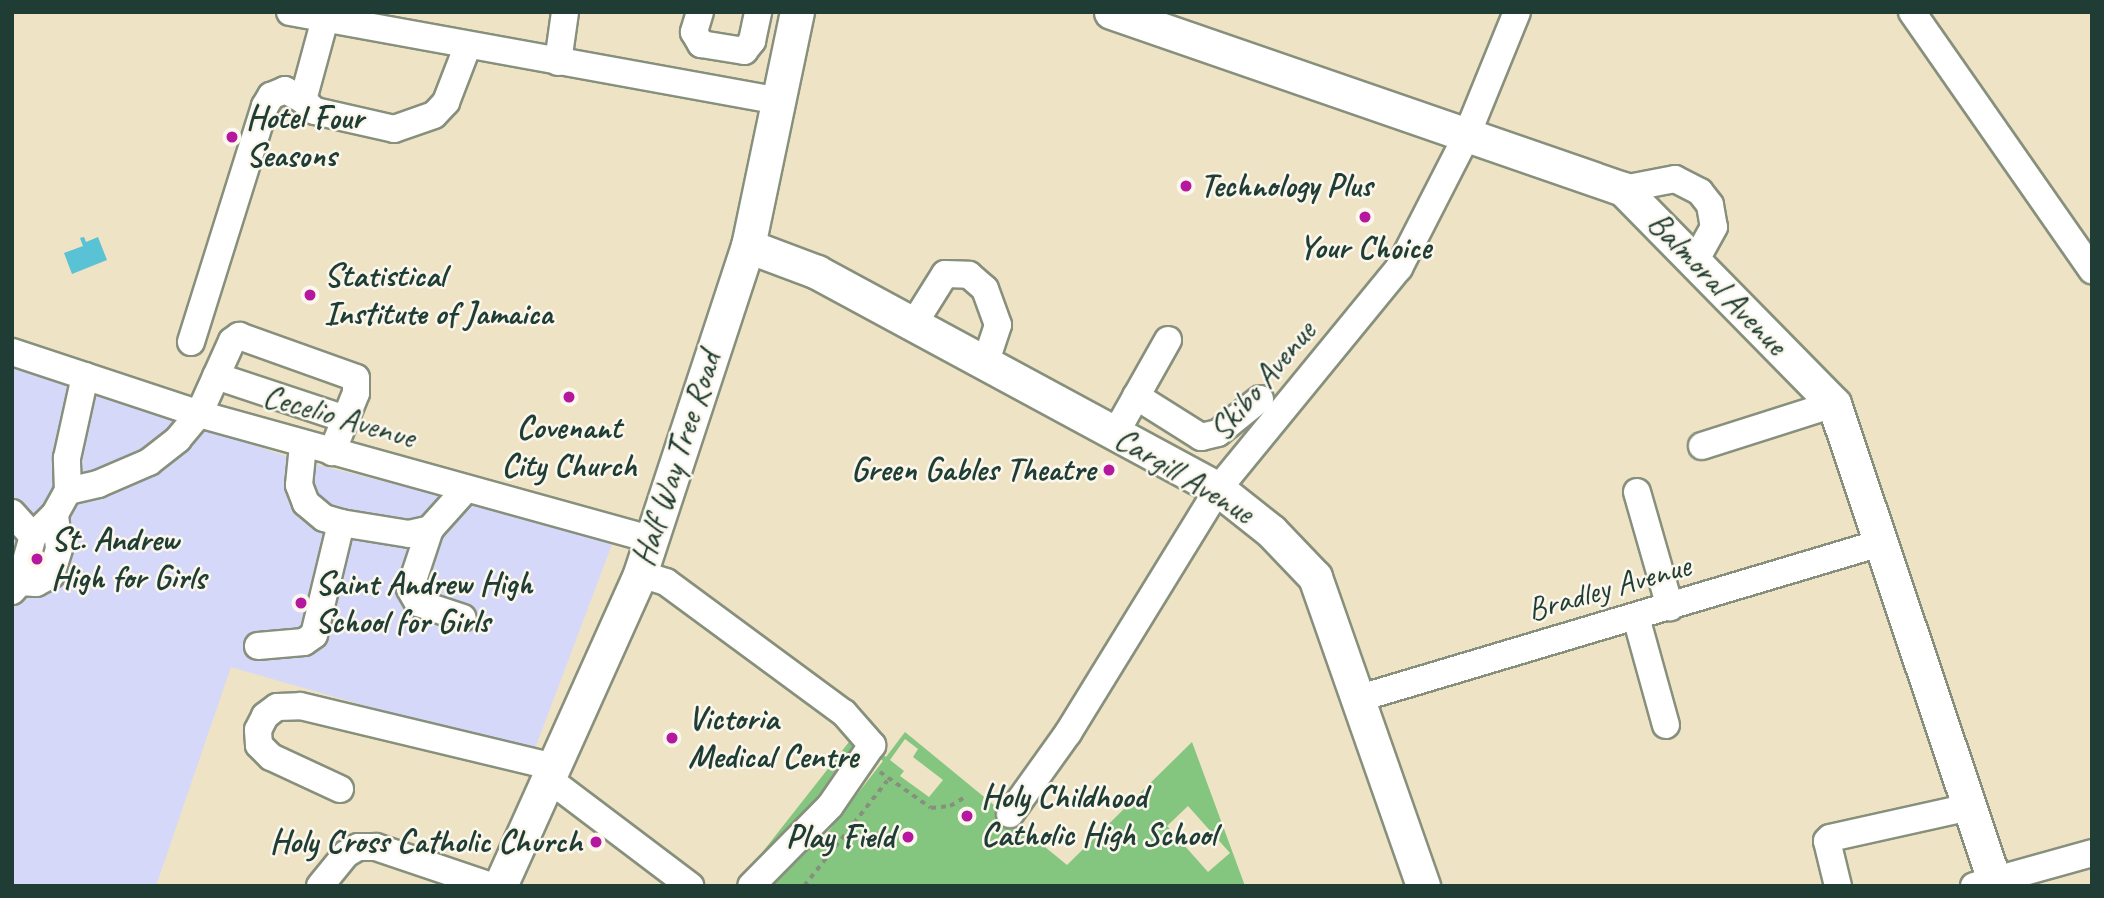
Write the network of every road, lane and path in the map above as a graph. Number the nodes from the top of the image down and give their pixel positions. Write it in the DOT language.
graph roads {
  1 [pos="290,12"];
  2 [pos="565,12"];
  3 [pos="700,12"];
  4 [pos="758,12"];
  5 [pos="797,12"];
  6 [pos="1111,12"];
  7 [pos="1517,12"];
  8 [pos="1912,12"];
  9 [pos="325,19"];
  10 [pos="401,22"];
  11 [pos="468,45"];
  12 [pos="558,62"];
  13 [pos="303,100"];
  14 [pos="779,102"];
  15 [pos="1466,137"];
  16 [pos="1623,189"];
  17 [pos="748,246"];
  18 [pos="1695,261"];
  19 [pos="2092,270"];
  20 [pos="913,325"];
  21 [pos="1168,340"];
  22 [pos="191,342"];
  23 [pos="12,352"];
  24 [pos="985,365"];
  25 [pos="85,376"];
  26 [pos="216,376"];
  27 [pos="1136,396"];
  28 [pos="1260,399"];
  29 [pos="1834,404"];
  30 [pos="199,414"];
  31 [pos="345,419"];
  32 [pos="1115,434"];
  33 [pos="303,445"];
  34 [pos="1702,446"];
  35 [pos="332,453"];
  36 [pos="466,489"];
  37 [pos="1218,489"];
  38 [pos="68,491"];
  39 [pos="1637,492"];
  40 [pos="12,513"];
  41 [pos="55,514"];
  42 [pos="341,523"];
  43 [pos="430,529"];
  44 [pos="33,536"];
  45 [pos="650,539"];
  46 [pos="1877,544"];
  47 [pos="640,574"];
  48 [pos="16,586"];
  49 [pos="1670,607"];
  50 [pos="1636,617"];
  51 [pos="463,618"];
  52 [pos="258,646"];
  53 [pos="1360,698"];
  54 [pos="1667,725"];
  55 [pos="868,757"];
  56 [pos="552,774"];
  57 [pos="887,781"];
  58 [pos="340,789"];
  59 [pos="965,797"];
  60 [pos="1970,807"];
  61 [pos="1010,814"];
  62 [pos="2092,853"];
  63 [pos="1988,884"];
  64 [pos="320,886"];
  65 [pos="491,886"];
  66 [pos="500,886"];
  67 [pos="690,886"];
  68 [pos="751,886"];
  69 [pos="804,886"];
  70 [pos="1423,886"];
  71 [pos="1838,886"];
  1 -- 9 [label="street"];
  2 -- 12 [label="street"];
  3 -- 4 [label="street"];
  5 -- 14 [label="main road, Half Way Tree Road"];
  6 -- 15 [label="main road, Balmoral Avenue"];
  7 -- 15 [label="street, Skibo Avenue"];
  8 -- 19 [label="street"];
  9 -- 10 [label="street"];
  9 -- 13 [label="street"];
  10 -- 11 [label="street"];
  11 -- 12 [label="street"];
  11 -- 13 [label="street"];
  12 -- 14 [label="street"];
  13 -- 22 [label="street"];
  14 -- 17 [label="main road, Half Way Tree Road"];
  15 -- 16 [label="main road, Balmoral Avenue"];
  15 -- 37 [label="street, Skibo Avenue"];
  16 -- 18 [label="main road, Balmoral Avenue"];
  16 -- 18 [label="street"];
  17 -- 20 [label="main road, Cargill Avenue"];
  17 -- 45 [label="main road, Half Way Tree Road"];
  18 -- 29 [label="main road, Balmoral Avenue"];
  20 -- 24 [label="main road, Cargill Avenue"];
  20 -- 24 [label="street"];
  21 -- 27 [label="street"];
  23 -- 25 [label="street, Cecelio Avenue"];
  24 -- 32 [label="main road, Cargill Avenue"];
  25 -- 30 [label="street, Cecelio Avenue"];
  25 -- 38 [label="street"];
  26 -- 30 [label="street"];
  26 -- 31 [label="street"];
  26 -- 31 [label="street"];
  27 -- 28 [label="street"];
  27 -- 32 [label="street"];
  29 -- 34 [label="street"];
  29 -- 46 [label="main road, Balmoral Avenue"];
  30 -- 33 [label="street, Cecelio Avenue"];
  30 -- 38 [label="street"];
  31 -- 35 [label="street"];
  32 -- 37 [label="main road, Cargill Avenue"];
  33 -- 35 [label="street, Cecelio Avenue"];
  33 -- 42 [label="street"];
  35 -- 36 [label="street, Cecelio Avenue"];
  36 -- 43 [label="street"];
  36 -- 45 [label="street, Cecelio Avenue"];
  37 -- 53 [label="main road, Cargill Avenue"];
  37 -- 61 [label="street, Skibo Avenue"];
  38 -- 41 [label="street"];
  39 -- 49 [label="street"];
  40 -- 44 [label="street"];
  41 -- 44 [label="street"];
  41 -- 48 [label="street"];
  42 -- 43 [label="street"];
  42 -- 52 [label="street"];
  43 -- 51 [label="street"];
  44 -- 48 [label="street"];
  45 -- 47 [label="main road, Half Way Tree Road"];
  46 -- 49 [label="street, Bradley Avenue"];
  46 -- 60 [label="main road, Balmoral Avenue"];
  47 -- 55 [label="street"];
  47 -- 56 [label="main road, Half Way Tree Road"];
  49 -- 50 [label="street, Bradley Avenue"];
  50 -- 53 [label="street, Bradley Avenue"];
  50 -- 54 [label="street"];
  53 -- 70 [label="main road, Cargill Avenue"];
  55 -- 57 [label="path"];
  55 -- 68 [label="street"];
  56 -- 58 [label="street"];
  56 -- 66 [label="main road, Half Way Tree Road"];
  56 -- 67 [label="street"];
  57 -- 59 [label="path"];
  57 -- 69 [label="path"];
  60 -- 63 [label="main road, Balmoral Avenue"];
  60 -- 71 [label="street"];
  62 -- 63 [label="street"];
  64 -- 65 [label="street"];
}
